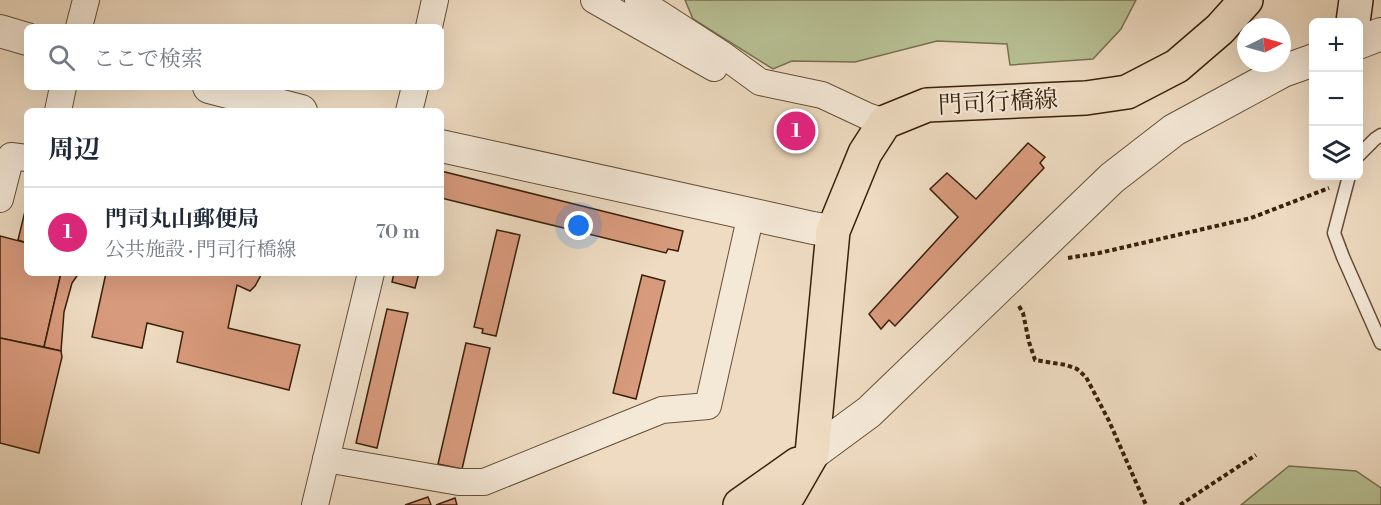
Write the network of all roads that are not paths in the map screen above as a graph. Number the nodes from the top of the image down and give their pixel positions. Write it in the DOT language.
graph roads {
  1 [pos="86,0"];
  2 [pos="435,0"];
  3 [pos="594,0"];
  4 [pos="638,0"];
  5 [pos="1245,0"];
  6 [pos="1356,0"];
  7 [pos="1354,18"];
  8 [pos="80,24"];
  9 [pos="430,24"];
  10 [pos="0,31"];
  11 [pos="1381,34"];
  12 [pos="24,38"];
  13 [pos="1363,41"];
  14 [pos="1309,62"];
  15 [pos="760,82"];
  16 [pos="62,90"];
  17 [pos="220,90"];
  18 [pos="414,90"];
  19 [pos="59,108"];
  20 [pos="290,108"];
  21 [pos="410,108"];
  22 [pos="885,122"];
  23 [pos="1381,135"];
  24 [pos="444,147"];
  25 [pos="13,152"];
  26 [pos="1363,152"];
  27 [pos="1348,180"];
  28 [pos="0,199"];
  29 [pos="751,214"];
  30 [pos="833,231"];
  31 [pos="369,276"];
  32 [pos="1381,343"];
  33 [pos="812,454"];
  34 [pos="326,459"];
  35 [pos="315,505"];
  36 [pos="740,505"];
  37 [pos="778,505"];
  1 -- 8 [label="street"];
  2 -- 9 [label="street"];
  3 -- 15 [label="street"];
  4 -- 15 [label="street"];
  5 -- 22 [label="main road, 門司行橋線"];
  6 -- 7 [label="main road"];
  10 -- 12 [label="street"];
  11 -- 13 [label="street"];
  14 -- 33 [label="street"];
  15 -- 22 [label="street"];
  16 -- 19 [label="street"];
  17 -- 20 [label="street"];
  18 -- 21 [label="street"];
  22 -- 30 [label="main road"];
  23 -- 26 [label="lane"];
  24 -- 29 [label="street"];
  25 -- 28 [label="street"];
  27 -- 32 [label="lane"];
  29 -- 30 [label="street"];
  29 -- 34 [label="street"];
  30 -- 33 [label="main road"];
  31 -- 34 [label="street"];
  33 -- 36 [label="main road"];
  33 -- 37 [label="main road"];
  34 -- 35 [label="street"];
}
